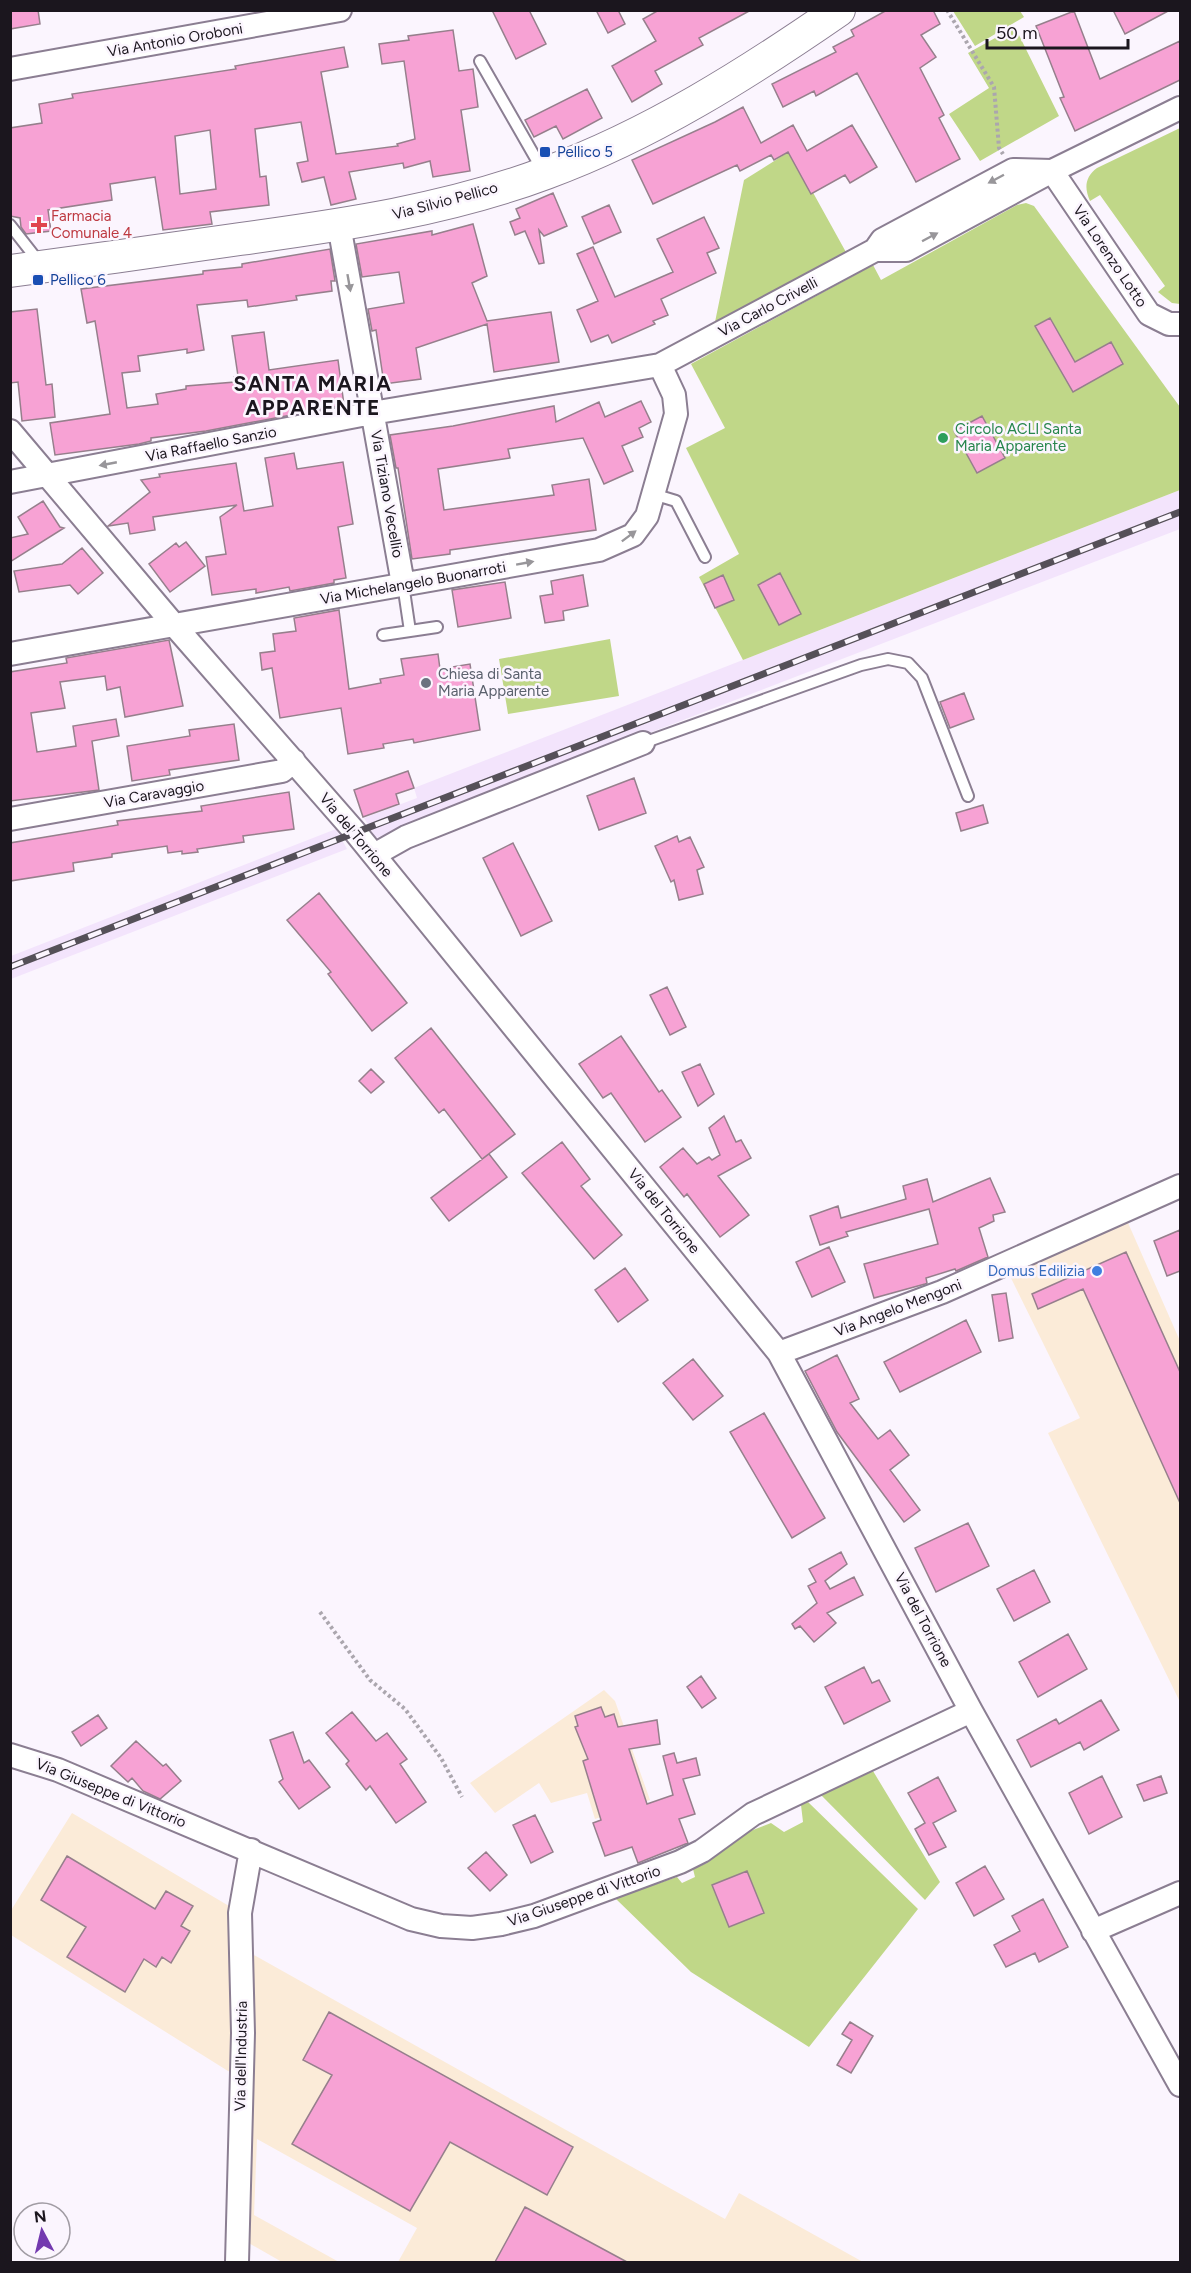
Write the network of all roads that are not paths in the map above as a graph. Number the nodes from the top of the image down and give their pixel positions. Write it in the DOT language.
graph roads {
  1 [pos="340,10"];
  2 [pos="838,10"];
  3 [pos="480,61"];
  4 [pos="10,69"];
  5 [pos="1180,108"];
  6 [pos="1052,171"];
  7 [pos="545,174"];
  8 [pos="10,225"];
  9 [pos="339,225"];
  10 [pos="875,250"];
  11 [pos="43,267"];
  12 [pos="10,271"];
  13 [pos="1180,324"];
  14 [pos="660,365"];
  15 [pos="372,413"];
  16 [pos="10,431"];
  17 [pos="49,475"];
  18 [pos="10,482"];
  19 [pos="653,494"];
  20 [pos="705,557"];
  21 [pos="403,584"];
  22 [pos="174,625"];
  23 [pos="437,627"];
  24 [pos="410,631"];
  25 [pos="383,635"];
  26 [pos="10,654"];
  27 [pos="643,743"];
  28 [pos="294,761"];
  29 [pos="968,796"];
  30 [pos="10,819"];
  31 [pos="374,855"];
  32 [pos="1180,1186"];
  33 [pos="779,1353"];
  34 [pos="971,1711"];
  35 [pos="10,1755"];
  36 [pos="251,1850"];
  37 [pos="1180,1893"];
  38 [pos="1093,1931"];
  39 [pos="1180,2085"];
  40 [pos="237,2262"];
  1 -- 4 [label="street, Via Antonio Oroboni"];
  2 -- 7 [label="main road, Via Silvio Pellico"];
  3 -- 7 [label="lane"];
  5 -- 6 [label="street, Via Carlo Crivelli"];
  10 -- 6 [label="street, Via Carlo Crivelli, one-way"];
  6 -- 10 [label="street, Via Carlo Crivelli, one-way"];
  6 -- 13 [label="street, Via Lorenzo Lotto"];
  7 -- 9 [label="main road, Via Silvio Pellico"];
  8 -- 11 [label="lane"];
  9 -- 11 [label="main road, Via Silvio Pellico"];
  9 -- 15 [label="street, Via Tiziano Vecellio, one-way"];
  10 -- 14 [label="street, Via Carlo Crivelli"];
  11 -- 12 [label="main road, Via Silvio Pellico"];
  14 -- 15 [label="street, Via Raffaello Sanzio"];
  14 -- 19 [label="street, Via Michelangelo Buonarroti"];
  15 -- 17 [label="street, Via Raffaello Sanzio, one-way"];
  15 -- 21 [label="street, Via Tiziano Vecellio"];
  16 -- 17 [label="street, Via del Torrione"];
  17 -- 18 [label="street, Via Raffaello Sanzio"];
  17 -- 22 [label="street, Via del Torrione"];
  19 -- 20 [label="lane"];
  21 -- 19 [label="street, Via Michelangelo Buonarroti, one-way"];
  21 -- 22 [label="street, Via Michelangelo Buonarroti"];
  21 -- 24 [label="lane"];
  22 -- 26 [label="street, Via Michelangelo Buonarroti"];
  22 -- 28 [label="street, Via del Torrione"];
  23 -- 24 [label="lane"];
  24 -- 25 [label="lane"];
  27 -- 29 [label="lane"];
  27 -- 31 [label="street"];
  28 -- 30 [label="street, Via Caravaggio"];
  28 -- 31 [label="street, Via del Torrione"];
  31 -- 33 [label="street, Via del Torrione"];
  32 -- 33 [label="street, Via Angelo Mengoni"];
  33 -- 34 [label="street, Via del Torrione"];
  34 -- 36 [label="street, Via Giuseppe di Vittorio"];
  34 -- 38 [label="street, Via del Torrione"];
  35 -- 36 [label="street, Via Giuseppe di Vittorio"];
  36 -- 40 [label="street, Via dell'Industria"];
  37 -- 38 [label="street"];
  38 -- 39 [label="street, Via del Torrione"];
}
